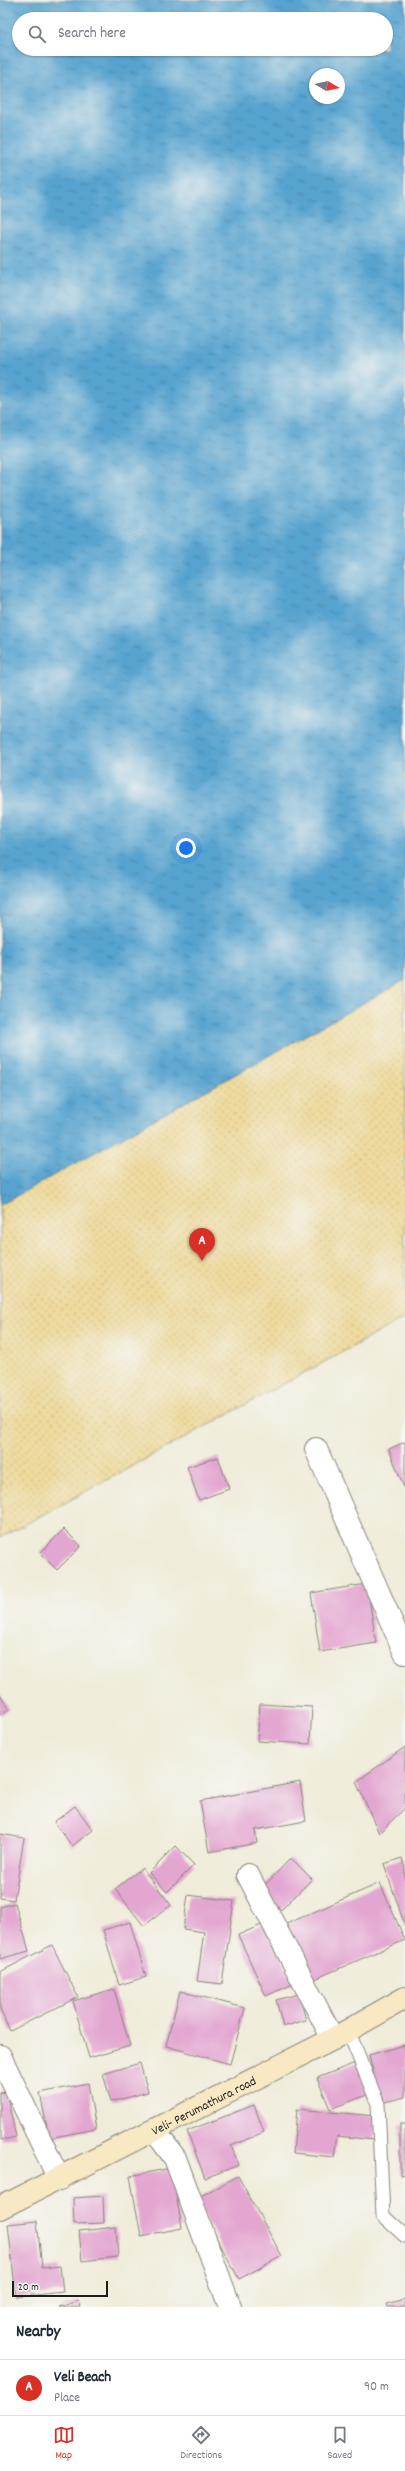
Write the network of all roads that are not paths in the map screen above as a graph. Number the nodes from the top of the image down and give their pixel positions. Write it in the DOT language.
graph roads {
  1 [pos="316,1449"];
  2 [pos="405,1654"];
  3 [pos="248,1875"];
  4 [pos="405,1998"];
  5 [pos="340,2034"];
  6 [pos="0,2056"];
  7 [pos="154,2130"];
  8 [pos="60,2179"];
  9 [pos="0,2208"];
  10 [pos="405,2236"];
  11 [pos="230,2307"];
  1 -- 2 [label="street"];
  3 -- 5 [label="street"];
  4 -- 5 [label="main road, Veli- Perumathura road"];
  5 -- 7 [label="main road, Veli- Perumathura road"];
  5 -- 10 [label="lane"];
  6 -- 8 [label="street"];
  7 -- 8 [label="main road, Veli- Perumathura road"];
  7 -- 11 [label="street"];
  8 -- 9 [label="main road, Veli- Perumathura road"];
}
